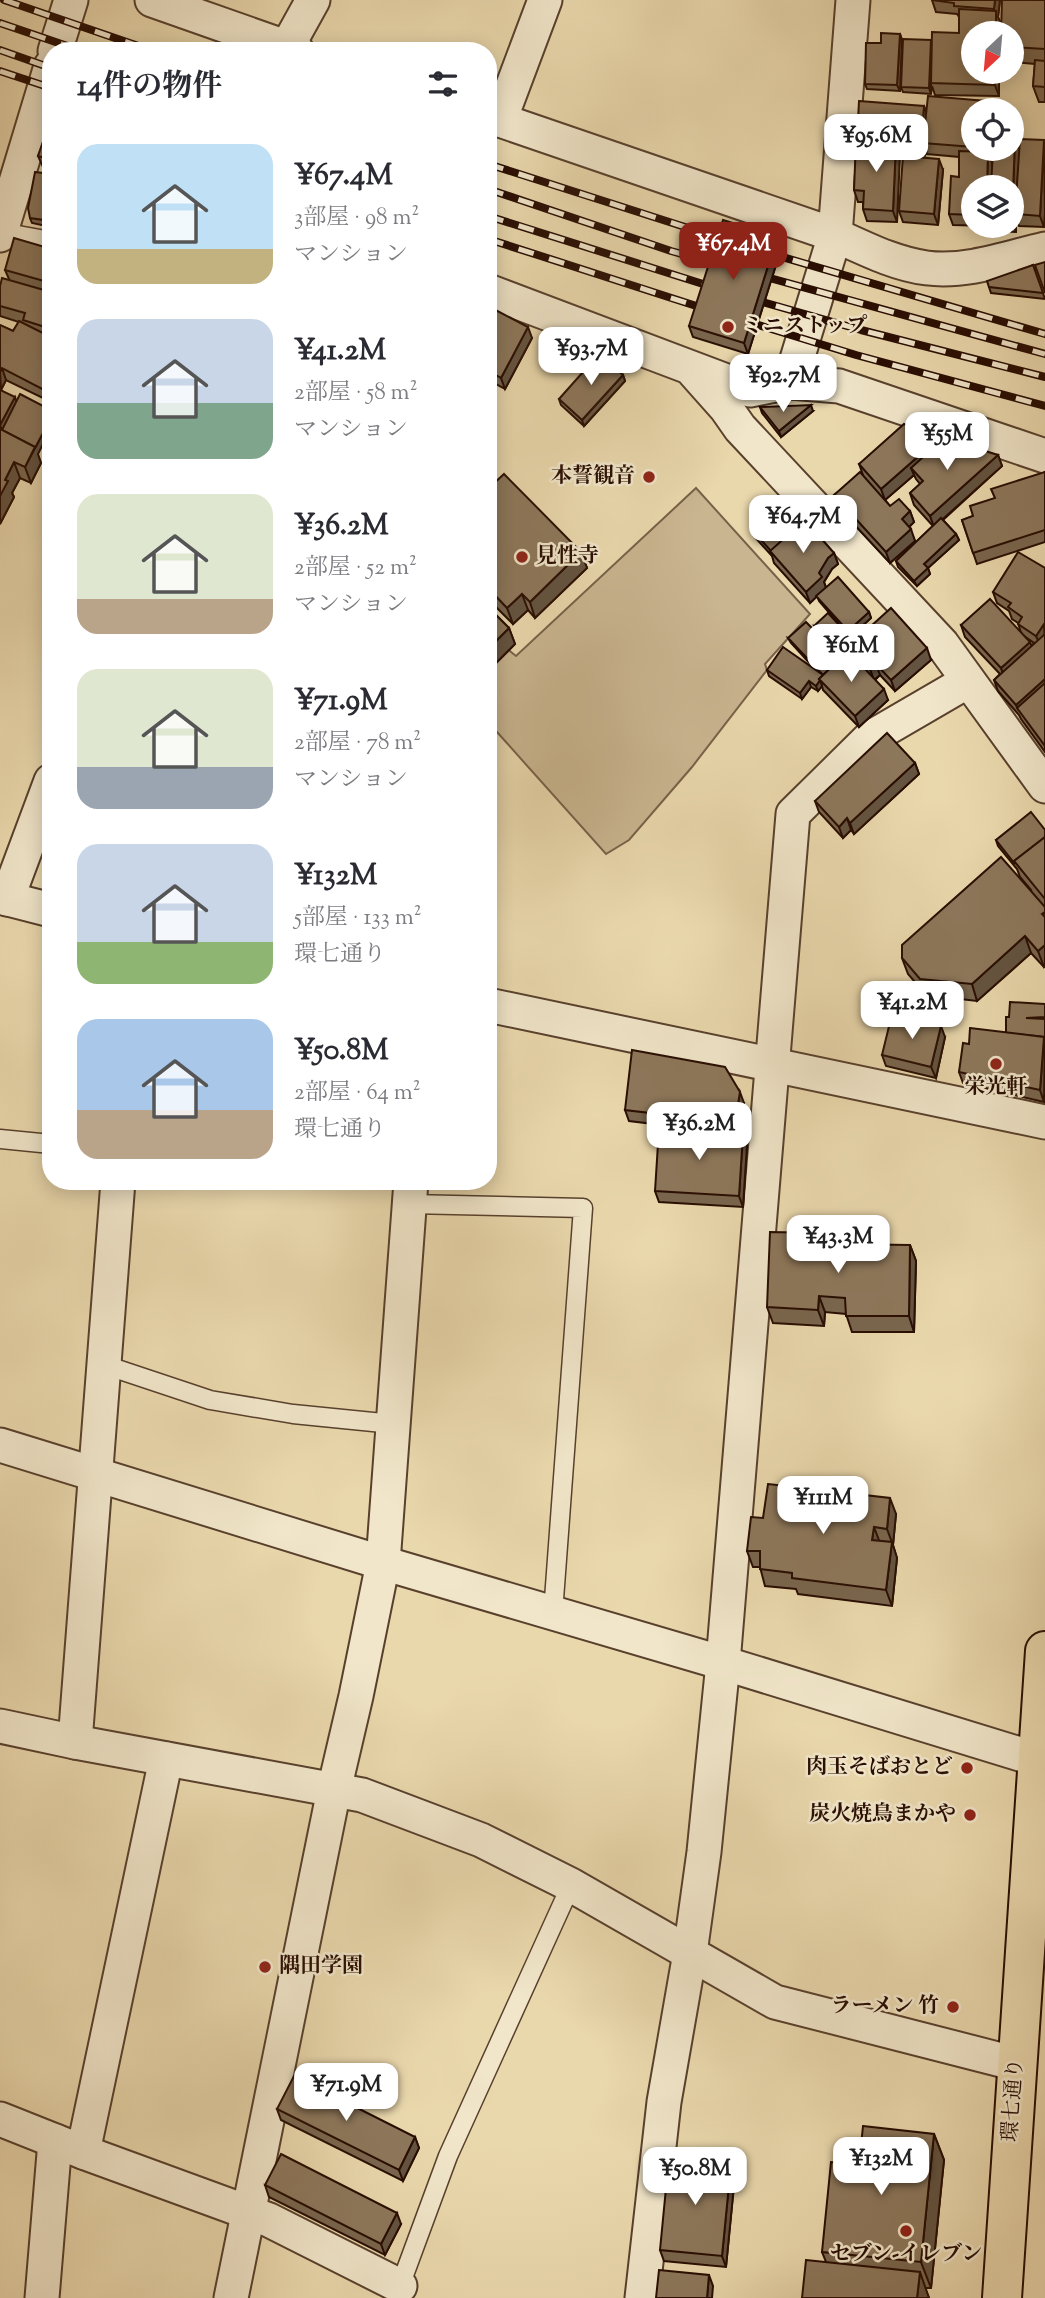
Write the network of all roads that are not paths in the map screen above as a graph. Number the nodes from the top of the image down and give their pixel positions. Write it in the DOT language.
graph roads {
  1 [pos="71,0"];
  2 [pos="152,0"];
  3 [pos="313,0"];
  4 [pos="545,0"];
  5 [pos="853,0"];
  6 [pos="58,42"];
  7 [pos="272,42"];
  8 [pos="295,42"];
  9 [pos="42,95"];
  10 [pos="497,111"];
  11 [pos="497,119"];
  12 [pos="0,234"];
  13 [pos="835,235"];
  14 [pos="42,239"];
  15 [pos="1045,249"];
  16 [pos="497,294"];
  17 [pos="690,368"];
  18 [pos="790,382"];
  19 [pos="1045,456"];
  20 [pos="968,681"];
  21 [pos="1045,786"];
  22 [pos="42,803"];
  23 [pos="3,898"];
  24 [pos="42,908"];
  25 [pos="497,1006"];
  26 [pos="773,1066"];
  27 [pos="1045,1122"];
  28 [pos="0,1139"];
  29 [pos="42,1143"];
  30 [pos="117,1190"];
  31 [pos="410,1193"];
  32 [pos="105,1365"];
  33 [pos="393,1424"];
  34 [pos="0,1445"];
  35 [pos="96,1475"];
  36 [pos="383,1563"];
  37 [pos="553,1613"];
  38 [pos="1045,1651"];
  39 [pos="723,1663"];
  40 [pos="0,1726"];
  41 [pos="75,1742"];
  42 [pos="166,1759"];
  43 [pos="1041,1761"];
  44 [pos="334,1790"];
  45 [pos="571,1885"];
  46 [pos="690,1953"];
  47 [pos="1017,2064"];
  48 [pos="0,2119"];
  49 [pos="69,2147"];
  50 [pos="249,2213"];
  51 [pos="400,2286"];
  52 [pos="41,2298"];
  53 [pos="231,2298"];
  54 [pos="642,2298"];
  55 [pos="1002,2298"];
  1 -- 6 [label="street"];
  2 -- 7 [label="street"];
  3 -- 8 [label="street"];
  4 -- 10 [label="street"];
  5 -- 13 [label="street"];
  9 -- 12 [label="street"];
  11 -- 13 [label="street"];
  12 -- 14 [label="lane"];
  13 -- 15 [label="street"];
  13 -- 18 [label="street"];
  16 -- 17 [label="street"];
  17 -- 18 [label="street"];
  17 -- 20 [label="street"];
  18 -- 19 [label="street"];
  20 -- 21 [label="street"];
  20 -- 26 [label="street"];
  22 -- 23 [label="street"];
  23 -- 24 [label="street"];
  25 -- 26 [label="street"];
  26 -- 27 [label="street"];
  26 -- 39 [label="street"];
  28 -- 29 [label="lane"];
  30 -- 32 [label="street"];
  31 -- 33 [label="street"];
  31 -- 37 [label="lane"];
  32 -- 33 [label="lane"];
  32 -- 35 [label="street"];
  33 -- 36 [label="street"];
  34 -- 35 [label="street"];
  35 -- 36 [label="street"];
  35 -- 41 [label="street"];
  36 -- 37 [label="street"];
  36 -- 44 [label="street"];
  37 -- 39 [label="street"];
  38 -- 43 [label="main road, 環七通り"];
  39 -- 43 [label="street"];
  39 -- 46 [label="street"];
  40 -- 41 [label="street"];
  41 -- 42 [label="street"];
  42 -- 44 [label="street"];
  42 -- 49 [label="street"];
  43 -- 47 [label="main road, 環七通り"];
  44 -- 45 [label="street"];
  44 -- 50 [label="street"];
  45 -- 46 [label="street"];
  45 -- 51 [label="lane"];
  46 -- 47 [label="street"];
  46 -- 54 [label="street"];
  47 -- 55 [label="main road, 環七通り"];
  48 -- 49 [label="street"];
  49 -- 50 [label="street"];
  49 -- 52 [label="street"];
  50 -- 51 [label="street"];
  50 -- 53 [label="street"];
}
